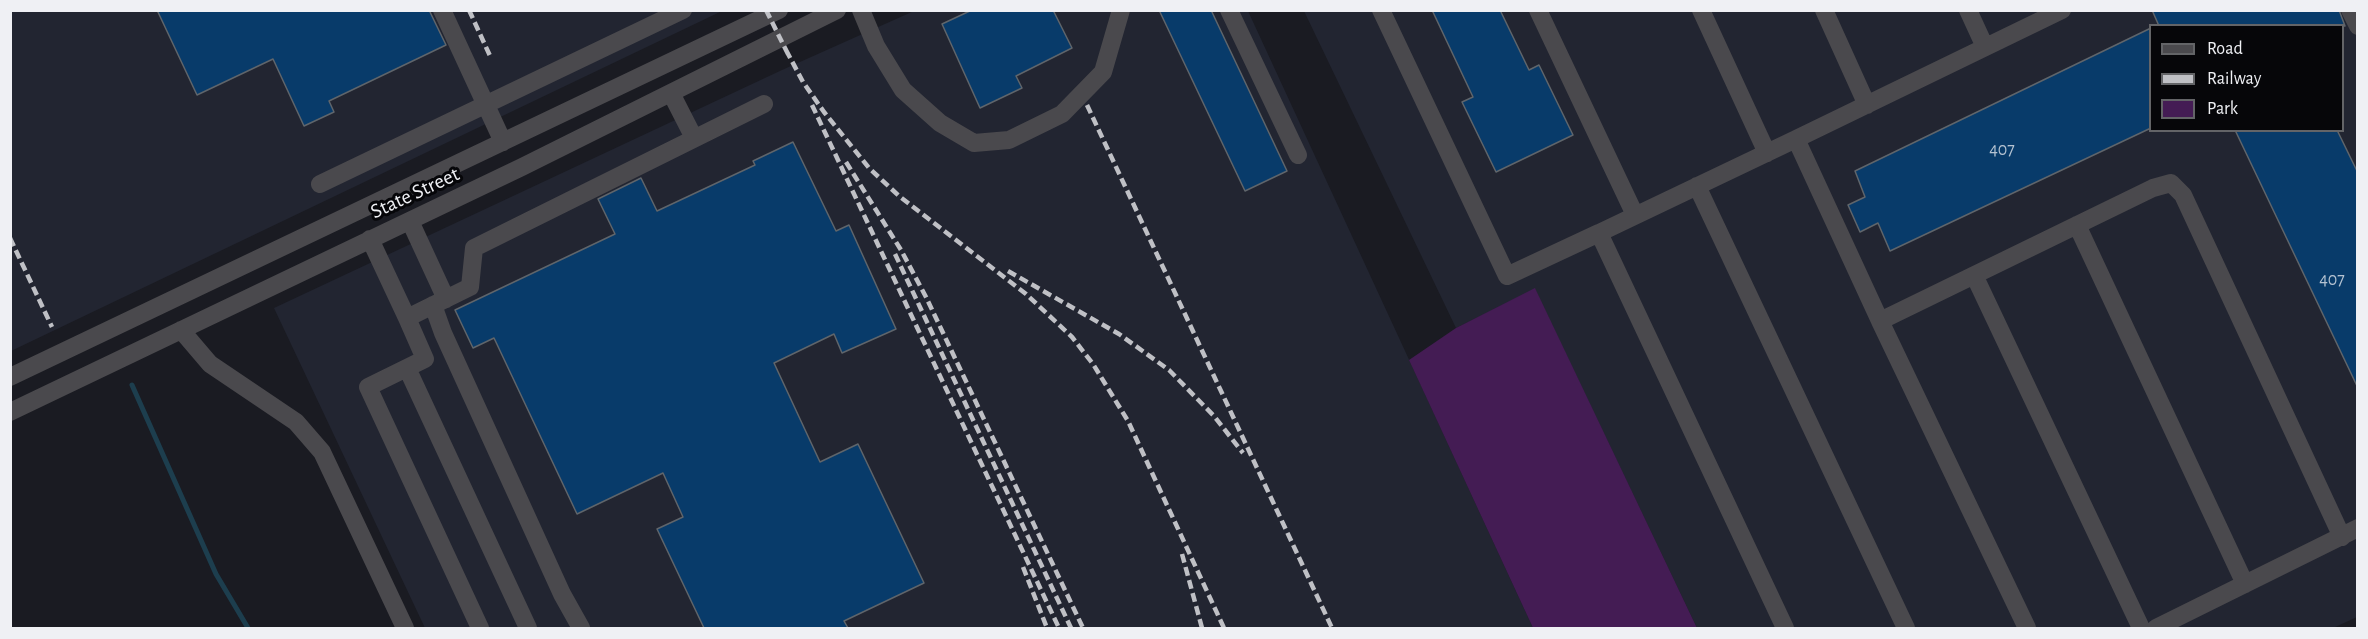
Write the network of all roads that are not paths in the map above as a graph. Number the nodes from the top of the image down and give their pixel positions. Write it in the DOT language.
graph roads {
  1 [pos="442,10"];
  2 [pos="683,10"];
  3 [pos="779,10"];
  4 [pos="837,10"];
  5 [pos="861,10"];
  6 [pos="1121,10"];
  7 [pos="1229,10"];
  8 [pos="1380,10"];
  9 [pos="1538,10"];
  10 [pos="1701,10"];
  11 [pos="1824,10"];
  12 [pos="1968,10"];
  13 [pos="2062,10"];
  14 [pos="2350,10"];
  15 [pos="2358,26"];
  16 [pos="1985,47"];
  17 [pos="671,93"];
  18 [pos="764,104"];
  19 [pos="484,105"];
  20 [pos="1867,105"];
  21 [pos="694,138"];
  22 [pos="1796,139"];
  23 [pos="503,142"];
  24 [pos="1767,153"];
  25 [pos="1298,155"];
  26 [pos="320,184"];
  27 [pos="1697,186"];
  28 [pos="1635,215"];
  29 [pos="410,220"];
  30 [pos="2078,225"];
  31 [pos="1599,233"];
  32 [pos="370,239"];
  33 [pos="1975,277"];
  34 [pos="439,302"];
  35 [pos="407,318"];
  36 [pos="1880,321"];
  37 [pos="181,330"];
  38 [pos="407,368"];
  39 [pos="10,376"];
  40 [pos="10,412"];
  41 [pos="2350,533"];
  42 [pos="2246,584"];
  43 [pos="405,628"];
  44 [pos="480,628"];
  45 [pos="528,628"];
  46 [pos="581,628"];
  47 [pos="1785,628"];
  48 [pos="1906,628"];
  49 [pos="2026,628"];
  50 [pos="2141,628"];
  51 [pos="2156,628"];
  1 -- 19 [label="street"];
  2 -- 19 [label="street"];
  3 -- 23 [label="street, State Street"];
  4 -- 17 [label="street, State Street"];
  5 -- 6 [label="street"];
  7 -- 25 [label="street"];
  8 -- 31 [label="street"];
  9 -- 28 [label="street"];
  10 -- 24 [label="street"];
  11 -- 20 [label="street"];
  12 -- 16 [label="street"];
  13 -- 16 [label="street"];
  14 -- 15 [label="street"];
  16 -- 20 [label="street"];
  17 -- 21 [label="street"];
  17 -- 29 [label="street, State Street"];
  18 -- 21 [label="street"];
  19 -- 23 [label="street"];
  19 -- 26 [label="street"];
  20 -- 22 [label="street"];
  21 -- 34 [label="street"];
  22 -- 24 [label="street"];
  22 -- 36 [label="street"];
  23 -- 39 [label="street, State Street"];
  24 -- 27 [label="street"];
  27 -- 28 [label="street"];
  27 -- 48 [label="street"];
  28 -- 31 [label="street"];
  29 -- 32 [label="street, State Street"];
  29 -- 34 [label="street"];
  30 -- 33 [label="street"];
  30 -- 41 [label="street"];
  30 -- 42 [label="street"];
  31 -- 47 [label="street"];
  32 -- 35 [label="street"];
  32 -- 37 [label="street, State Street"];
  33 -- 36 [label="street"];
  33 -- 50 [label="street"];
  34 -- 35 [label="street"];
  34 -- 46 [label="street"];
  35 -- 38 [label="street"];
  36 -- 49 [label="street"];
  37 -- 40 [label="street, State Street"];
  37 -- 43 [label="street"];
  38 -- 44 [label="street"];
  38 -- 45 [label="street"];
  41 -- 42 [label="street"];
  42 -- 51 [label="street"];
}
